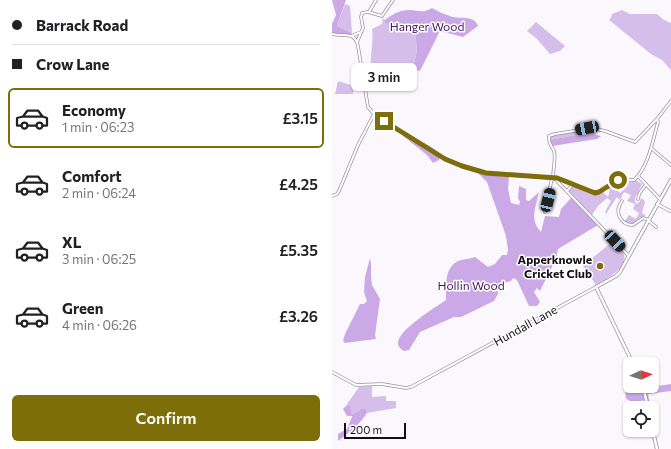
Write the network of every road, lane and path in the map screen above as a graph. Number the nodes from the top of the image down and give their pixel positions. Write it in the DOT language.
graph roads {
  1 [pos="376,0"];
  2 [pos="393,0"];
  3 [pos="369,12"];
  4 [pos="361,32"];
  5 [pos="332,34"];
  6 [pos="351,36"];
  7 [pos="357,42"];
  8 [pos="671,101"];
  9 [pos="374,114"];
  10 [pos="657,119"];
  11 [pos="651,148"];
  12 [pos="671,166"];
  13 [pos="638,176"];
  14 [pos="554,178"];
  15 [pos="671,180"];
  16 [pos="573,184"];
  17 [pos="646,184"];
  18 [pos="567,191"];
  19 [pos="332,196"];
  20 [pos="638,199"];
  21 [pos="660,199"];
  22 [pos="621,203"];
  23 [pos="657,204"];
  24 [pos="670,211"];
  25 [pos="545,212"];
  26 [pos="648,220"];
  27 [pos="656,227"];
  28 [pos="629,256"];
  29 [pos="596,287"];
  30 [pos="630,357"];
  31 [pos="332,372"];
  32 [pos="654,437"];
  33 [pos="657,449"];
  1 -- 3 [label="street"];
  2 -- 3 [label="street"];
  3 -- 4 [label="street"];
  4 -- 6 [label="street"];
  4 -- 7 [label="street"];
  5 -- 6 [label="street"];
  6 -- 7 [label="street"];
  7 -- 9 [label="street"];
  8 -- 10 [label="street"];
  9 -- 14 [label="street"];
  9 -- 19 [label="street"];
  10 -- 11 [label="street"];
  10 -- 14 [label="street"];
  11 -- 12 [label="street"];
  11 -- 13 [label="street"];
  13 -- 16 [label="street"];
  13 -- 17 [label="street"];
  14 -- 16 [label="street"];
  14 -- 18 [label="street"];
  14 -- 25 [label="street"];
  15 -- 21 [label="street, Hundall Lane"];
  16 -- 18 [label="street"];
  17 -- 20 [label="street"];
  17 -- 21 [label="street"];
  18 -- 28 [label="street"];
  21 -- 23 [label="street, Hundall Lane"];
  22 -- 26 [label="street"];
  23 -- 24 [label="street"];
  23 -- 26 [label="street, Hundall Lane"];
  26 -- 27 [label="street"];
  26 -- 28 [label="street, Hundall Lane"];
  28 -- 29 [label="street, Hundall Lane"];
  29 -- 30 [label="street"];
  29 -- 31 [label="street, Hundall Lane"];
  32 -- 33 [label="street"];
}
